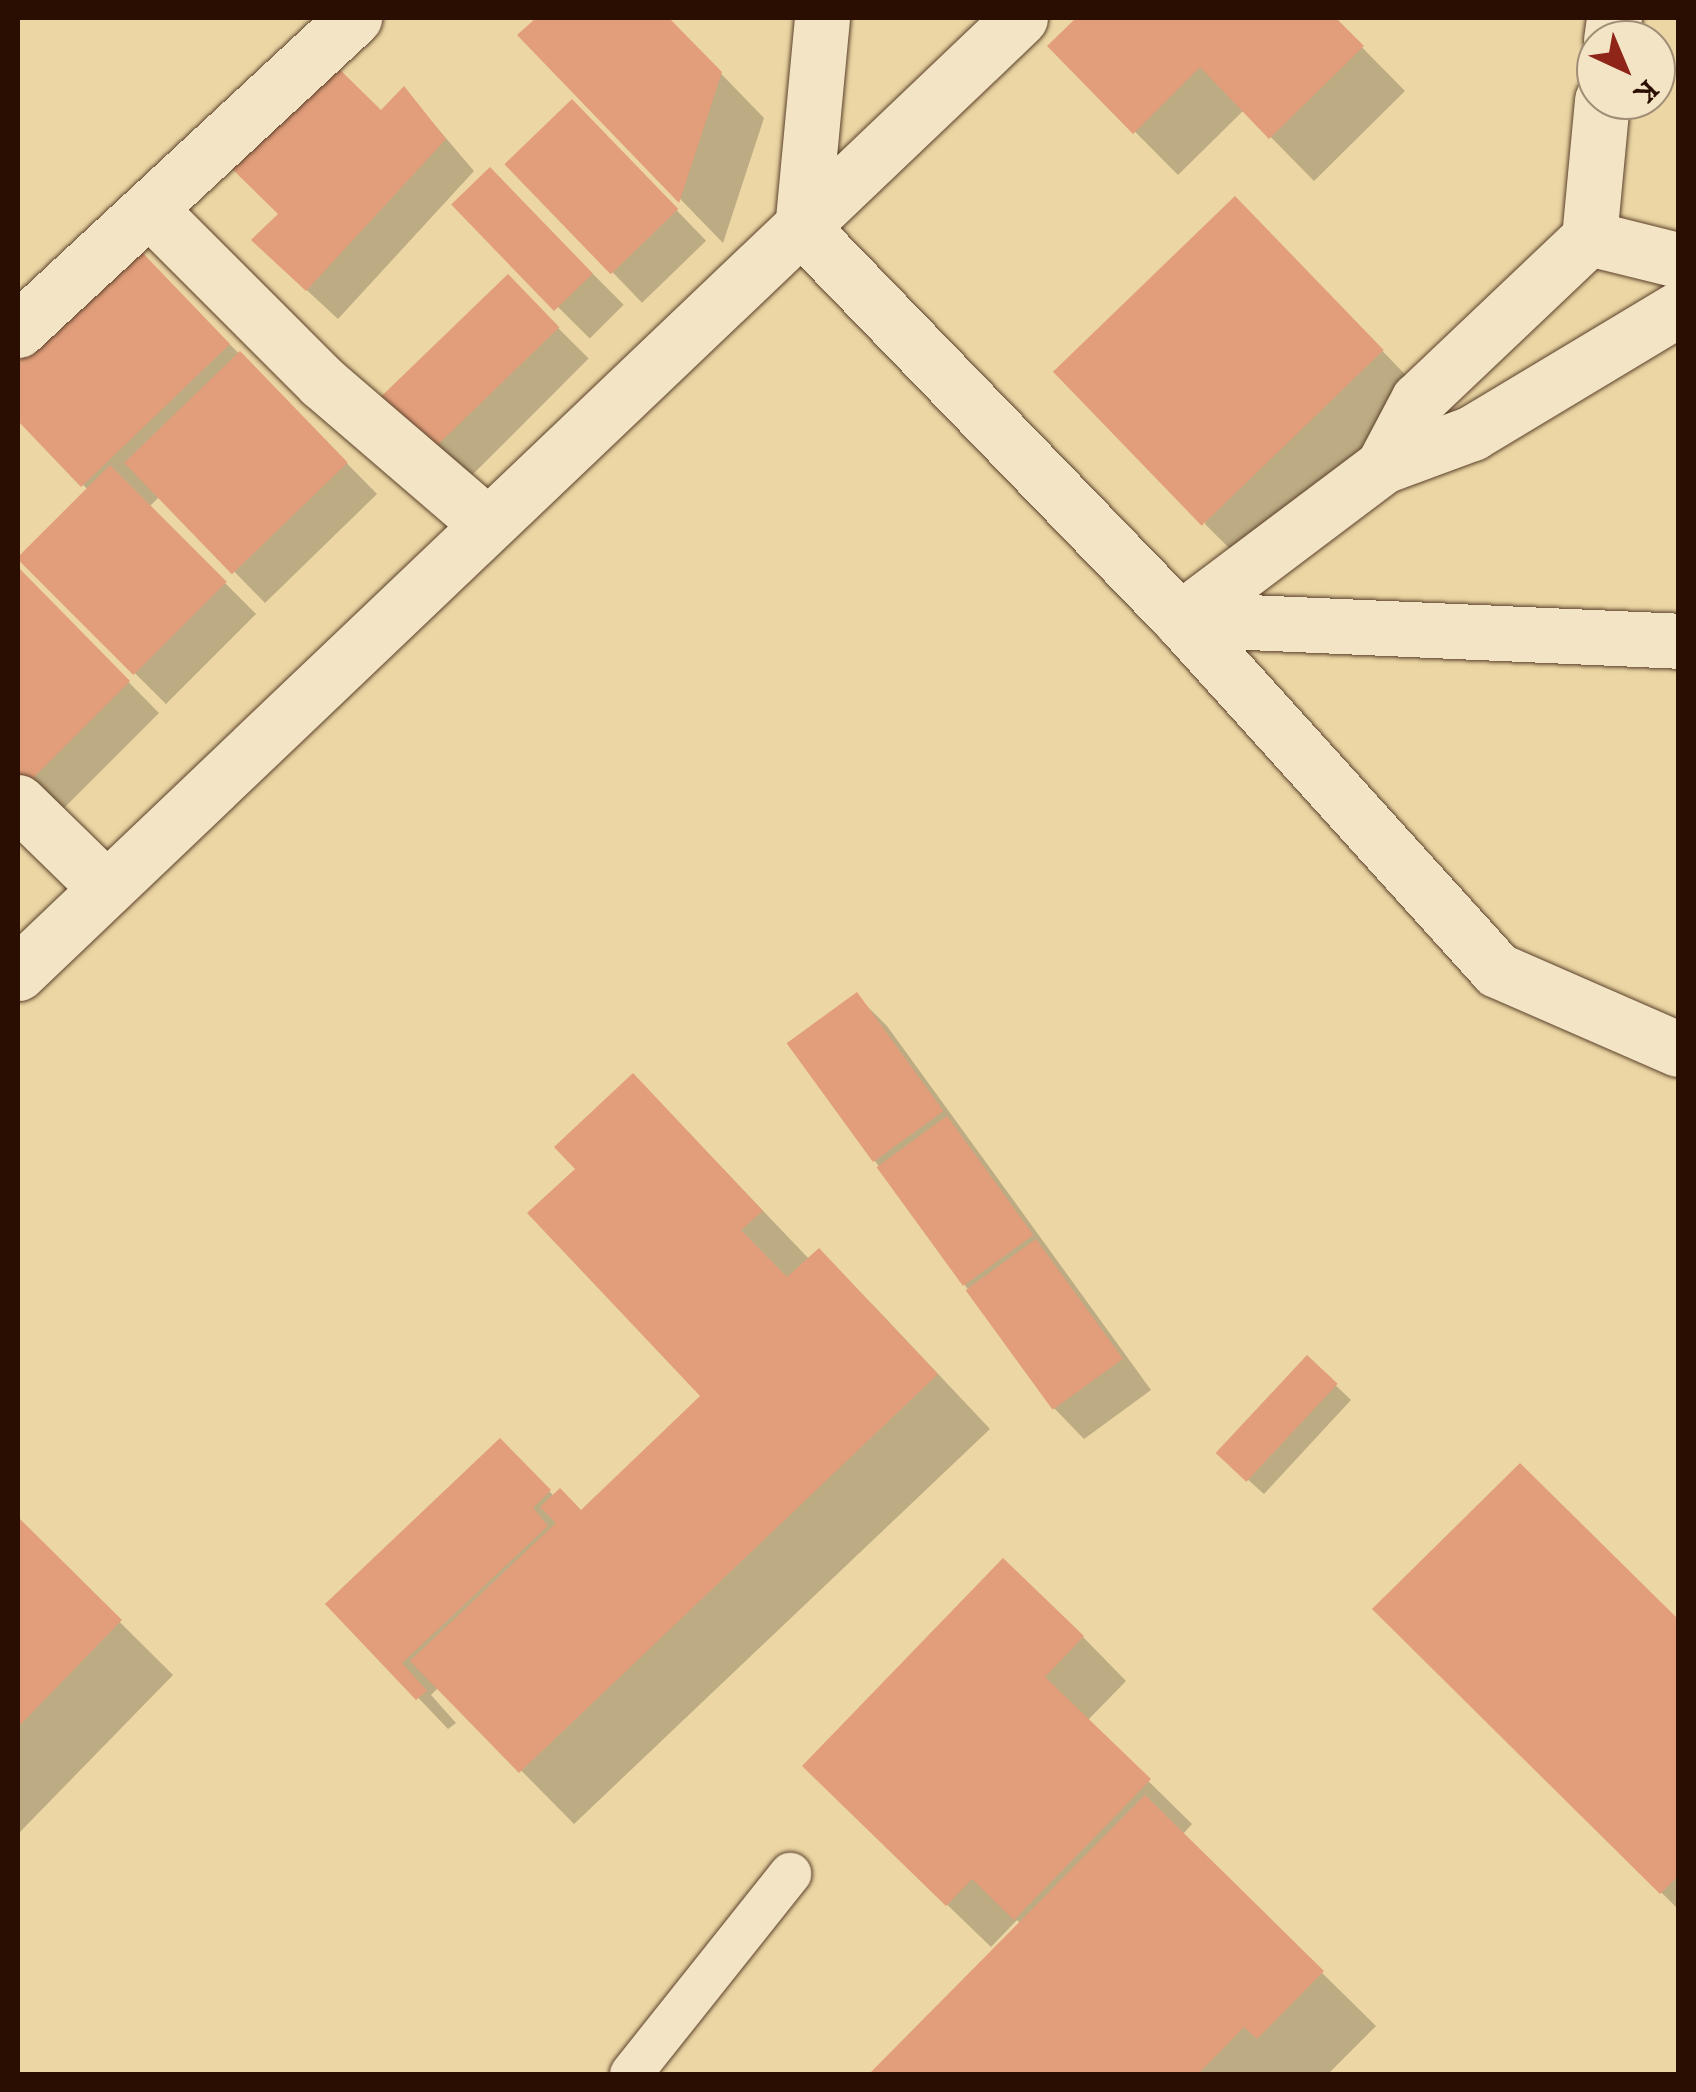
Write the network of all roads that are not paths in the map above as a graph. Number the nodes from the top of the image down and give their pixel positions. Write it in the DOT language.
graph roads {
  1 [pos="354,18"];
  2 [pos="822,18"];
  3 [pos="1020,18"];
  4 [pos="1600,120"];
  5 [pos="149,209"];
  6 [pos="802,228"];
  7 [pos="1588,238"];
  8 [pos="1678,260"];
  9 [pos="1678,310"];
  10 [pos="18,330"];
  11 [pos="1383,466"];
  12 [pos="487,524"];
  13 [pos="1180,619"];
  14 [pos="1678,641"];
  15 [pos="18,802"];
  16 [pos="105,888"];
  17 [pos="18,973"];
  18 [pos="1678,1050"];
  19 [pos="790,1874"];
  20 [pos="632,2074"];
  1 -- 5 [label="street"];
  2 -- 6 [label="street"];
  3 -- 6 [label="street"];
  4 -- 7 [label="street"];
  5 -- 10 [label="street"];
  5 -- 12 [label="street"];
  6 -- 12 [label="street"];
  6 -- 13 [label="street"];
  7 -- 8 [label="street"];
  7 -- 11 [label="street"];
  9 -- 11 [label="street"];
  11 -- 13 [label="street"];
  12 -- 16 [label="street"];
  13 -- 14 [label="street"];
  13 -- 18 [label="street"];
  15 -- 16 [label="street"];
  16 -- 17 [label="street"];
  19 -- 20 [label="lane"];
}
